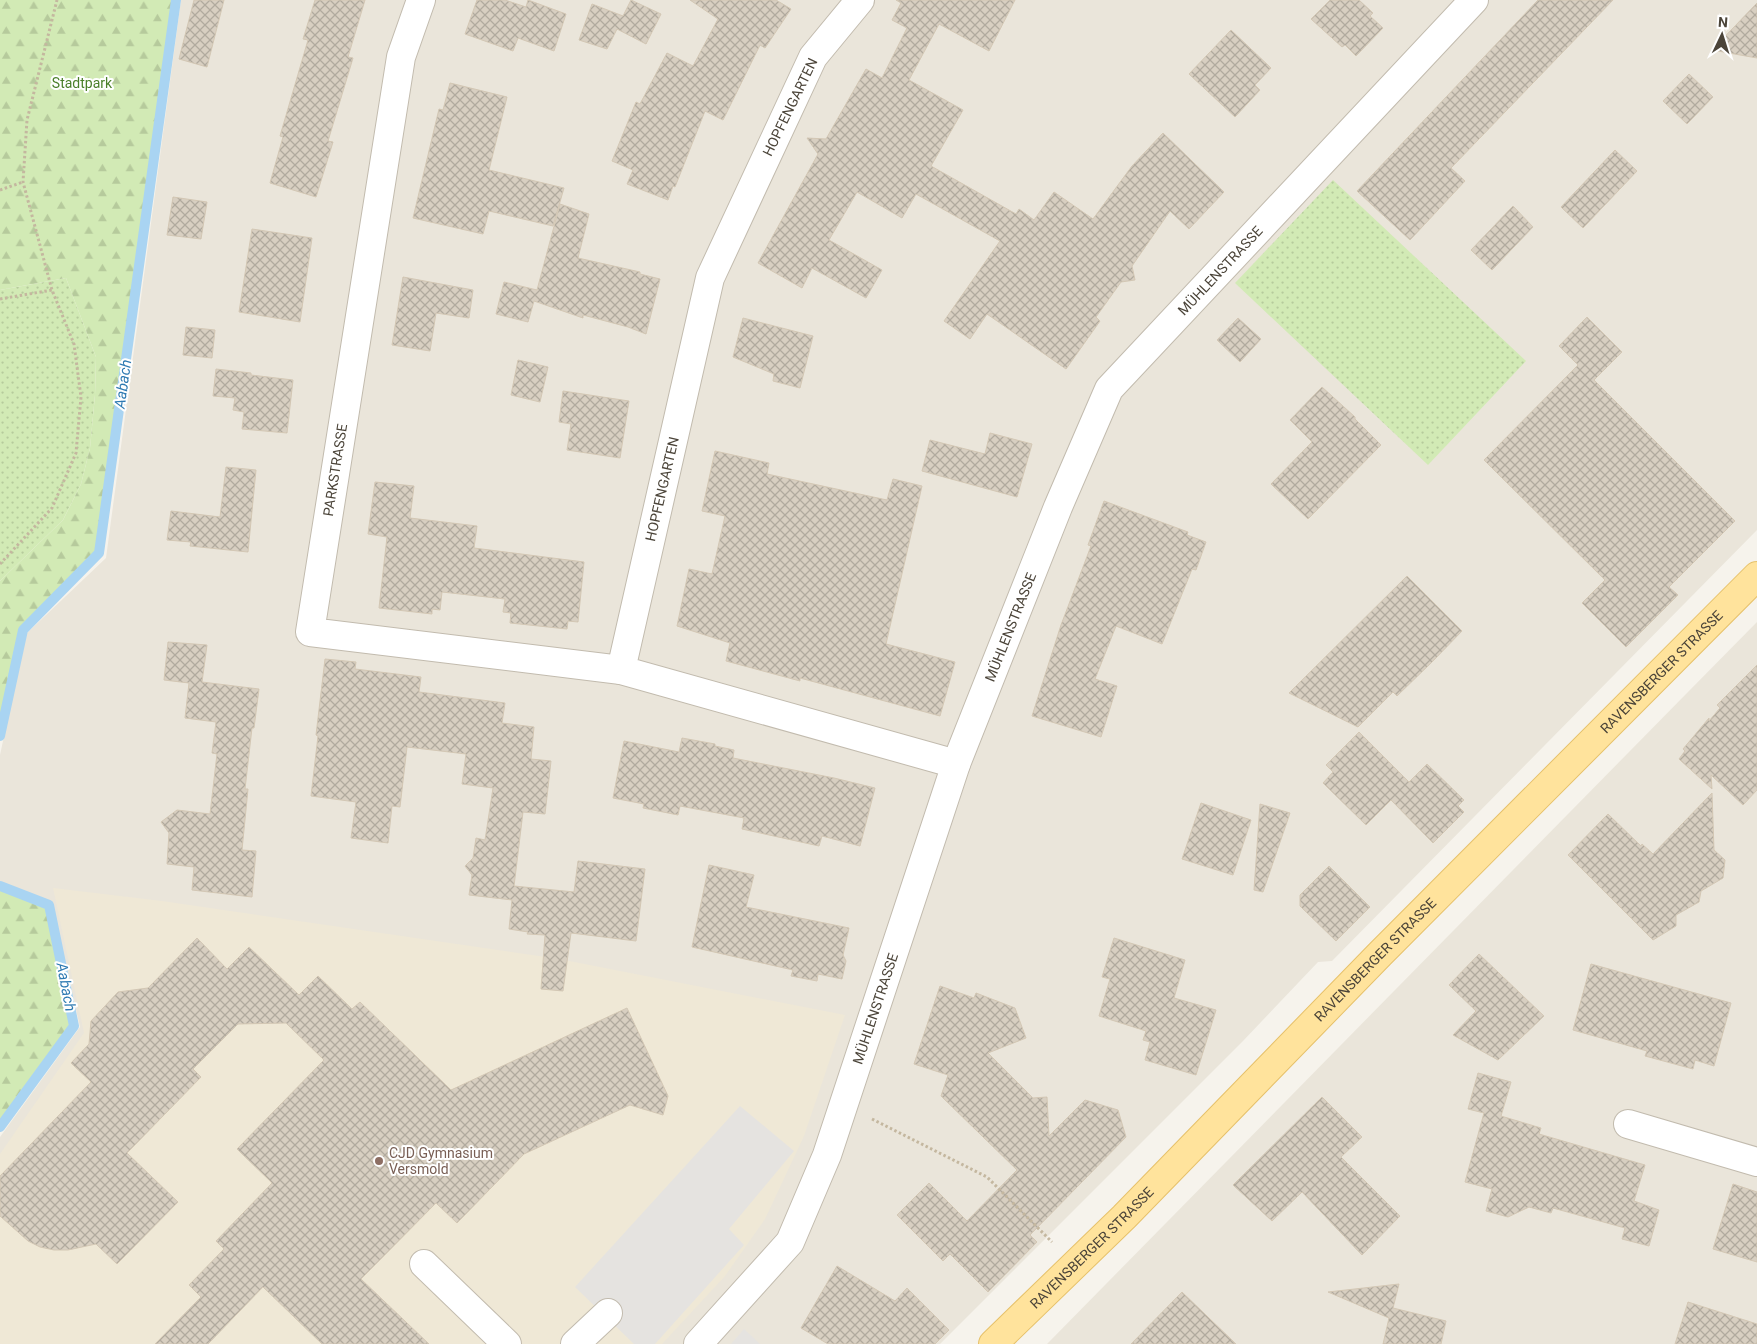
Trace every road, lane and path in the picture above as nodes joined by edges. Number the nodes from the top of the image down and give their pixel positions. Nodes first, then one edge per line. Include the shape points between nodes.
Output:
1 (57, 0) edge
2 (421, 0) edge
3 (860, 0) edge
4 (1474, 0) edge
5 (23, 182) junction
6 (0, 190) edge
7 (52, 290) junction
8 (0, 299) edge
9 (0, 564) edge
10 (1757, 576) edge
11 (621, 670) junction
12 (956, 764) junction
13 (844, 1104) junction
14 (1628, 1124) dead end
15 (1757, 1162) edge
16 (424, 1264) dead end
17 (1075, 1266) junction
18 (608, 1313) dead end
19 (508, 1344) edge
20 (575, 1344) edge
21 (698, 1344) edge
22 (993, 1344) edge

1 - 5 path via 27,120
2 - 11 street, PARKSTRASSE via 401,57 310,632
3 - 11 street, HOPFENGARTEN via 813,57 710,278
4 - 12 street, MÜHLENSTRASSE via 1109,390 1058,506
5 - 6 path
5 - 7 path
7 - 8 path
7 - 9 path via 74,344 81,397 76,453 52,508
10 - 17 main road, RAVENSBERGER STRASSE
11 - 12 street
12 - 13 street, MÜHLENSTRASSE
13 - 17 path via 987,1177
13 - 21 street, MÜHLENSTRASSE via 827,1155 790,1242
14 - 15 street
16 - 19 street
17 - 22 main road, RAVENSBERGER STRASSE
18 - 20 street

